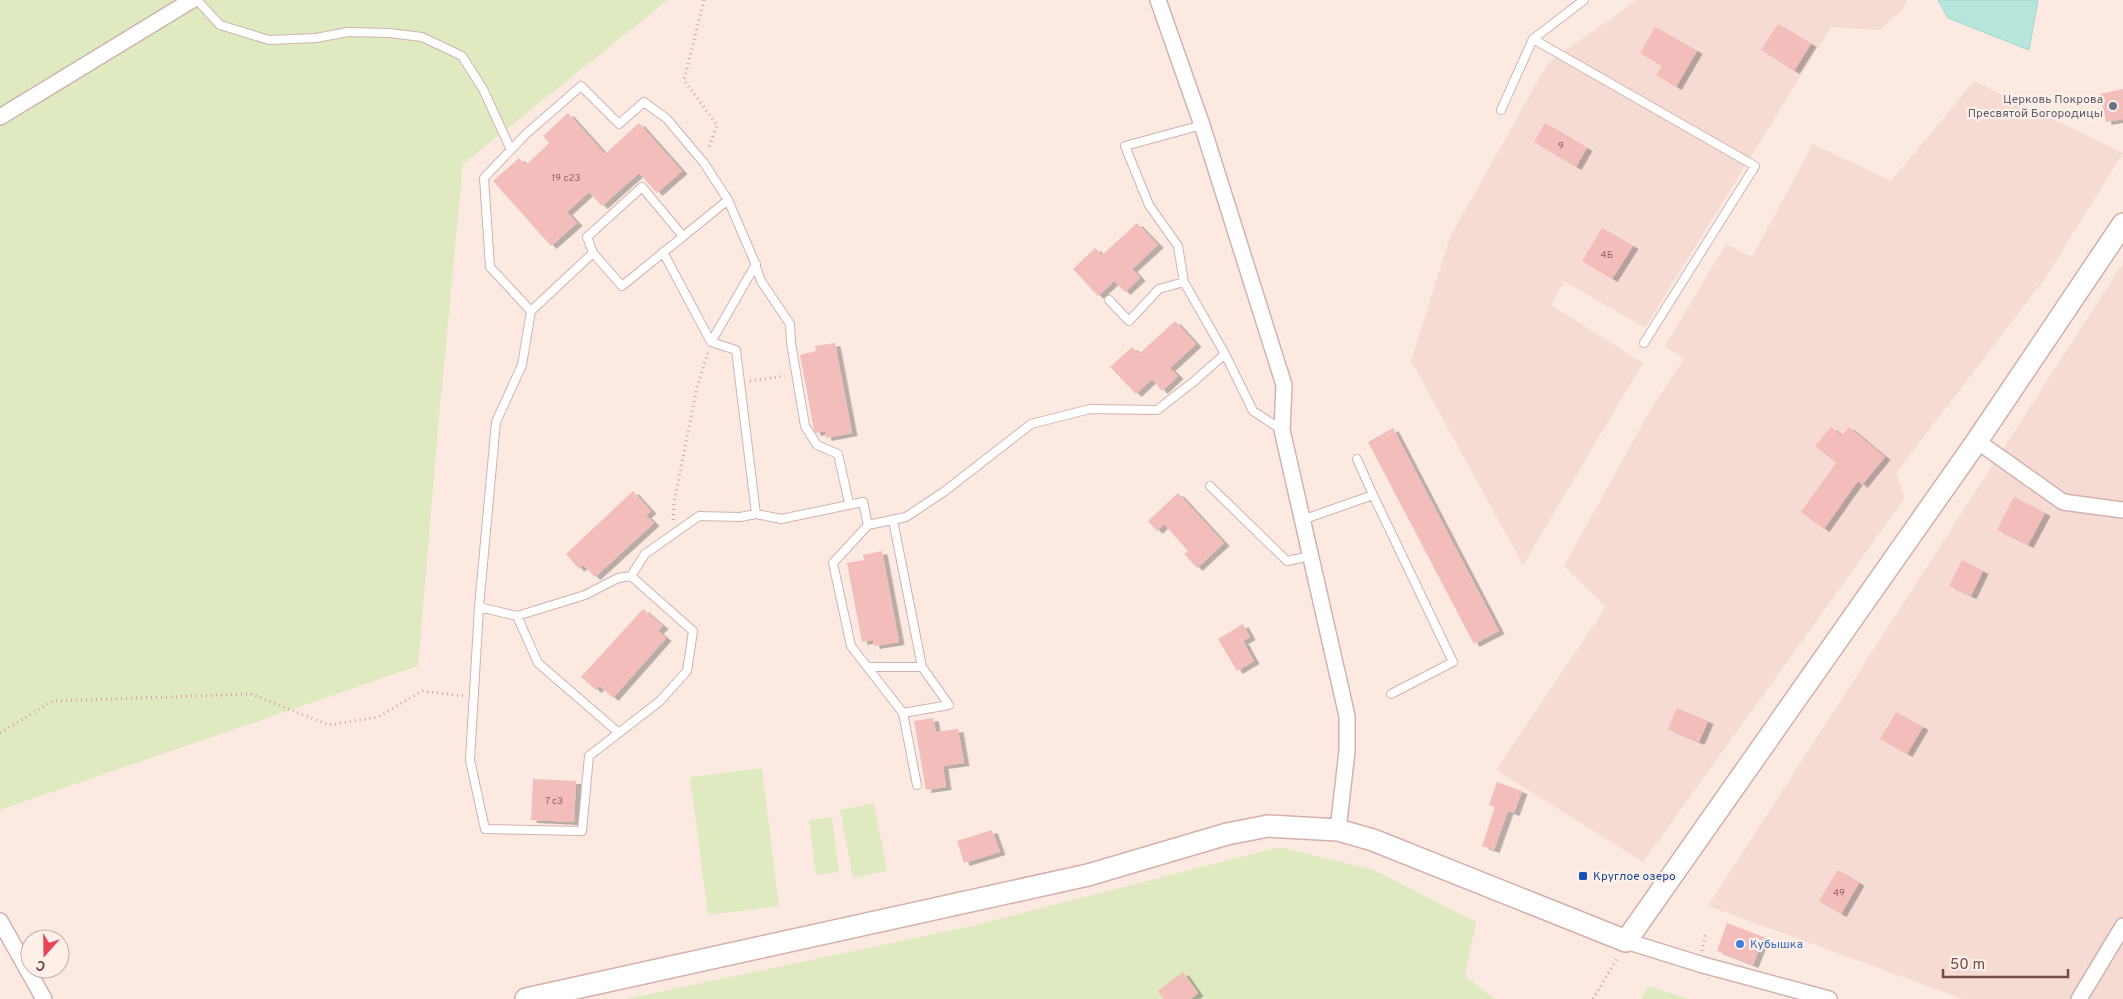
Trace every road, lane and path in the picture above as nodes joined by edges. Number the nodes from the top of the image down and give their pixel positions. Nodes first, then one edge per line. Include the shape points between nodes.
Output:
1 (192, 0) edge
2 (197, 0) edge
3 (704, 0) edge
4 (1158, 0) edge
5 (1584, 0) edge
6 (1533, 39) junction
7 (1501, 110) dead end
8 (0, 117) edge
9 (1202, 125) junction
10 (511, 150) junction
11 (704, 163) junction
12 (728, 200) junction
13 (2123, 224) edge
14 (682, 235) junction
15 (663, 252) junction
16 (593, 253) junction
17 (756, 264) junction
18 (1184, 282) junction
19 (1109, 300) dead end
20 (531, 311) junction
21 (711, 342) junction
22 (1644, 343) dead end
23 (1226, 354) junction
24 (796, 374) junction
25 (740, 382) junction
26 (1282, 430) junction
27 (1977, 441) junction
28 (1357, 460) dead end
29 (1210, 486) dead end
30 (1374, 495) junction
31 (849, 503) junction
32 (2123, 510) edge
33 (756, 514) junction
34 (893, 520) junction
35 (1302, 520) junction
36 (868, 524) junction
37 (672, 535) junction
38 (1311, 556) junction
39 (631, 576) junction
40 (478, 608) junction
41 (517, 616) junction
42 (868, 667) junction
43 (922, 667) junction
44 (1391, 694) dead end
45 (474, 697) junction
46 (903, 713) junction
47 (619, 732) junction
48 (0, 733) edge
49 (917, 785) dead end
50 (1338, 830) junction
51 (0, 921) edge
52 (2123, 926) edge
53 (1626, 941) junction
54 (44, 999) edge
55 (526, 999) edge
56 (1592, 999) edge
57 (1829, 999) edge
58 (2078, 999) edge

1 - 8 street
2 - 10 lane via 220,25 269,40 316,38 348,32 389,33 422,37 462,56 484,89
3 - 11 path via 684,80 717,125
4 - 9 street
5 - 6 lane
6 - 7 lane
6 - 22 lane via 1755,166
9 - 18 lane via 1125,146 1149,205 1178,246
9 - 26 street via 1284,385
10 - 11 lane via 580,86 619,124 644,102 667,119
10 - 20 lane via 484,178 490,267
11 - 12 lane
12 - 14 lane
12 - 17 lane
13 - 27 main road
14 - 15 lane
14 - 16 lane via 642,187 586,237
15 - 16 lane via 622,286
15 - 21 lane
16 - 20 lane
17 - 21 lane
17 - 24 lane via 761,282 790,324
18 - 19 lane via 1159,289 1129,321
18 - 23 lane
20 - 40 lane via 522,365 496,422
21 - 25 lane via 736,350
21 - 37 path via 697,387 674,502
23 - 26 lane via 1253,411
23 - 34 lane via 1158,410 1090,409 1031,424 945,491 906,517
24 - 25 path
24 - 31 lane via 805,426 817,445 838,454
25 - 33 lane
26 - 35 street
27 - 32 street via 2063,502
27 - 53 main road
28 - 30 lane
29 - 38 lane via 1287,560
30 - 35 lane
30 - 44 lane via 1454,662
31 - 33 lane via 781,519
31 - 36 lane via 863,502
33 - 37 lane via 699,516
34 - 36 lane
34 - 43 lane
35 - 38 street
36 - 42 lane via 833,563 851,646
37 - 39 lane via 645,554
38 - 50 street via 1347,716 1347,751
39 - 41 lane via 618,578 585,595
39 - 47 lane via 693,631 687,671 660,701
40 - 41 lane
40 - 45 lane
41 - 47 lane via 538,663
42 - 43 lane
42 - 46 lane
43 - 46 lane via 949,705
45 - 47 lane via 470,760 485,829 582,830 589,756
45 - 48 path via 422,690 378,717 330,725 251,694 53,701
46 - 49 lane
50 - 53 main road via 1373,840
50 - 55 main road via 1268,826 1227,834 1088,875
51 - 54 street
52 - 58 street
53 - 56 path
53 - 57 street

